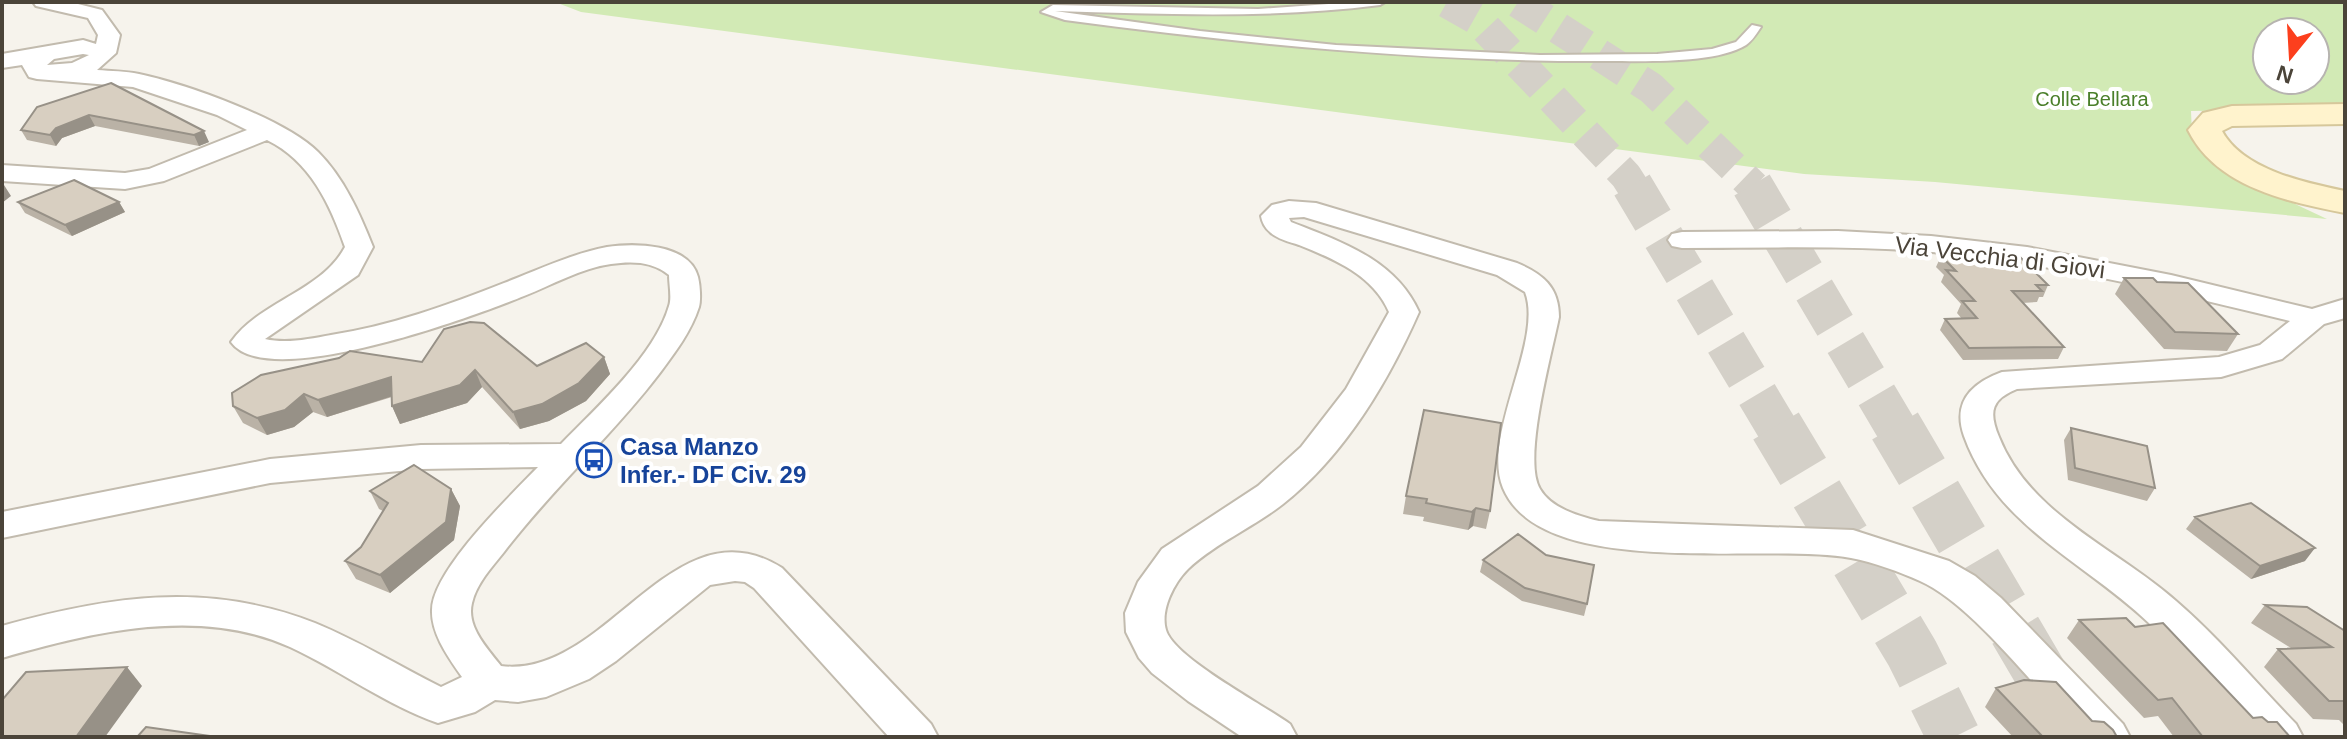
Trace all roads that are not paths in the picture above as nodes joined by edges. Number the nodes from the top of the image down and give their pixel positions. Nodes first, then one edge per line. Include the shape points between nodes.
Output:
1 (43, 2) edge
2 (1380, 2) edge
3 (102, 23) junction
4 (1756, 27) dead end
5 (105, 52) junction
6 (2, 61) edge
7 (49, 63) junction
8 (2, 71) edge
9 (136, 80) junction
10 (2345, 114) edge
11 (269, 130) junction
12 (2, 173) edge
13 (2345, 202) edge
14 (1682, 240) dead end
15 (2329, 313) edge
16 (571, 455) junction
17 (2, 525) edge
18 (2, 642) edge
19 (489, 682) junction
20 (916, 737) edge
21 (1275, 737) edge
22 (2108, 737) edge
23 (2281, 737) edge

1 - 3 street via 86,10
2 - 4 lane via 1279,13 1053,8 1046,12 1298,47 1550,60 1711,51 1737,45
3 - 5 street via 109,35
3 - 7 street
5 - 7 street via 83,47
5 - 9 street
6 - 7 street
7 - 8 street
7 - 9 street
9 - 11 street
10 - 13 street via 2232,116 2215,120 2205,130 2210,143 2254,173 2299,193
11 - 12 street via 155,176 125,181
11 - 16 street via 310,158 346,212 359,247 348,269 254,332 247,342 253,347 292,350 387,332 621,254 658,257 683,275 688,288 674,333
14 - 15 street, Via Vecchia di Giovi via 1903,243 2008,253
15 - 23 street via 2271,352 2221,367 2013,379 1980,395 1975,414 1991,462 2012,491 2161,611
16 - 17 street via 421,457 270,471
16 - 19 street via 486,547 452,603 454,628
18 - 19 street via 98,618 155,611 215,613 300,634 438,705 460,700
19 - 20 street via 539,683 570,671 700,572 754,569 783,592
21 - 22 street via 1172,665 1155,648 1145,623 1161,577 1175,559 1301,469 1353,401 1404,312 1394,289 1378,276 1343,254 1281,228 1275,216 1293,208 1507,269 1537,286 1544,297 1544,317 1515,476 1519,491 1547,515 1579,530 1628,537 1853,544 1935,571 1987,609

